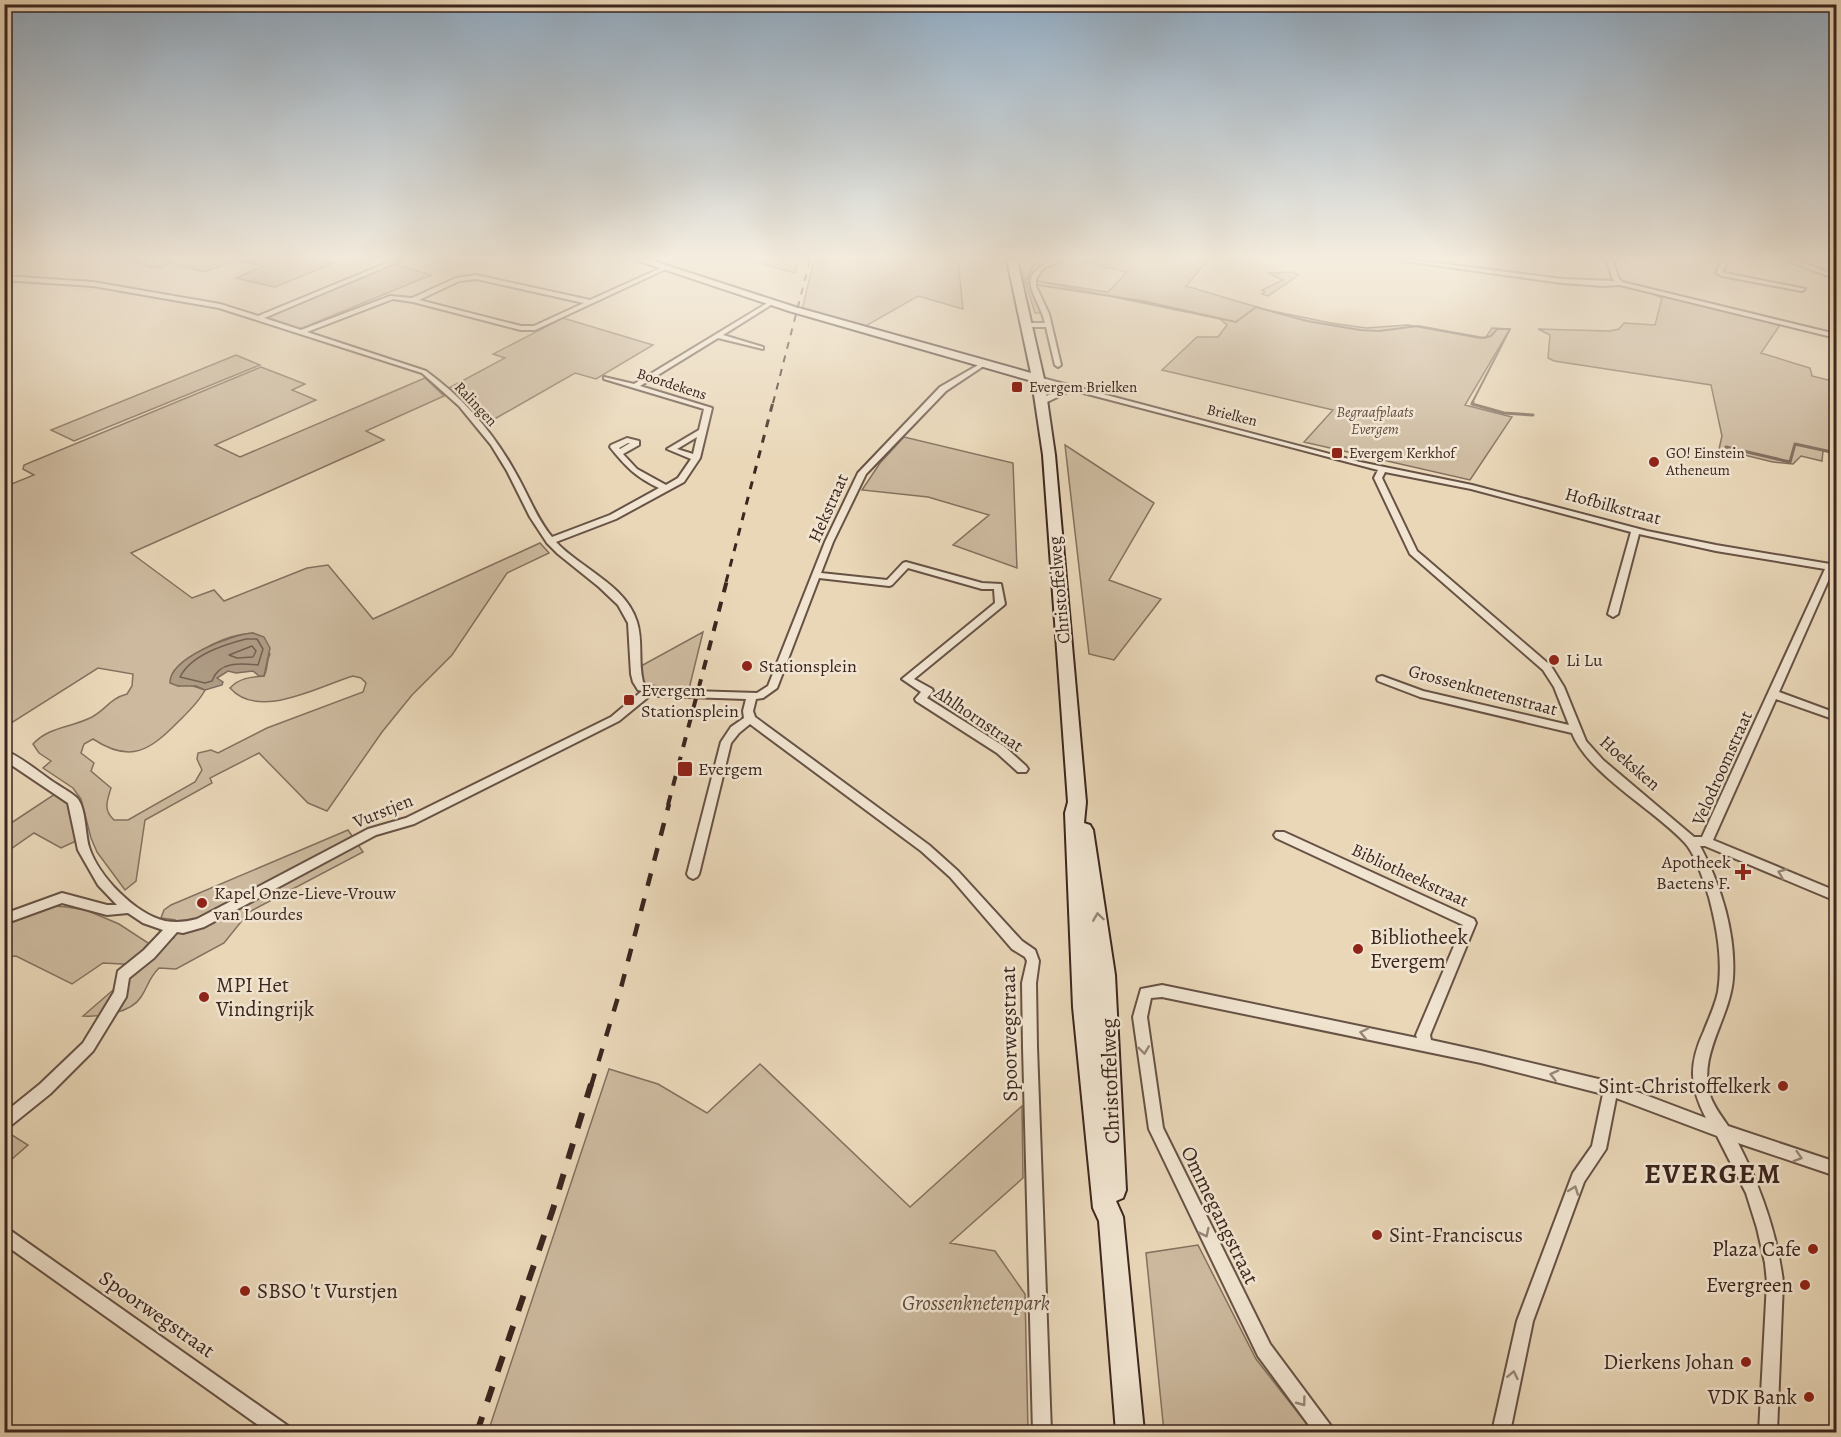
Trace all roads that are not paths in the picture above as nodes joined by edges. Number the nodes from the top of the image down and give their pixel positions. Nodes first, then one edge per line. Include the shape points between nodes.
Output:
1 (286, 327) edge
2 (313, 327) edge
3 (519, 327) edge
4 (535, 327) edge
5 (732, 327) edge
6 (853, 327) edge
7 (1026, 327) edge
8 (1049, 327) edge
9 (1800, 327) edge
10 (301, 332) junction
11 (718, 336) junction
12 (1836, 336) edge
13 (761, 348) dead end
14 (982, 365) junction
15 (1058, 365) dead end
16 (606, 378) dead end
17 (1038, 379) junction
18 (635, 386) junction
19 (1073, 387) junction
20 (1042, 401) junction
21 (704, 430) junction
22 (619, 453) dead end
23 (696, 458) junction
24 (1383, 469) junction
25 (667, 489) junction
26 (1636, 530) junction
27 (550, 541) junction
28 (1833, 567) edge
29 (817, 575) junction
30 (1613, 614) dead end
31 (1382, 679) dead end
32 (648, 692) junction
33 (1773, 694) junction
34 (753, 696) junction
35 (1836, 717) edge
36 (750, 719) junction
37 (1575, 730) junction
38 (4, 754) edge
39 (1022, 770) dead end
40 (1280, 835) dead end
41 (1691, 841) junction
42 (1706, 842) junction
43 (693, 874) dead end
44 (1836, 896) edge
45 (126, 909) junction
46 (4, 919) edge
47 (172, 929) junction
48 (1425, 1046) junction
49 (1611, 1089) junction
50 (4, 1122) edge
51 (1723, 1130) junction
52 (1836, 1169) edge
53 (4, 1234) edge
54 (282, 1432) edge
55 (1042, 1432) edge
56 (1130, 1432) edge
57 (1325, 1432) edge
58 (1501, 1432) edge
59 (1768, 1432) edge

1 - 10 street, Ralingen
2 - 10 street
3 - 4 street
5 - 11 street
6 - 14 main road
7 - 17 main road, Christoffelweg
8 - 15 street
9 - 12 street
10 - 27 street, Ralingen via 408,365 432,378 491,440
11 - 13 street
11 - 18 street
14 - 17 main road
14 - 29 street, Hekstraat via 943,388 862,472
16 - 18 street, Boordekens
17 - 19 street, Brielken
17 - 20 main road, Christoffelweg
18 - 21 street, Boordekens via 708,408
19 - 20 street
19 - 24 street, Brielken
20 - 56 main road, Christoffelweg via 1077,802 1097,908 1105,985 1115,1208 1111,1217
21 - 23 street, Boordekens
21 - 23 street, Boordekens via 672,449
22 - 25 street via 635,473
23 - 25 street, Boordekens via 681,480
24 - 26 street, Hofbilkstraat via 1472,487
24 - 37 street, Hoeksken via 1378,478 1413,552 1547,668 1559,687
25 - 27 street, Boordekens via 613,517
26 - 28 street, Hofbilkstraat
26 - 30 street
27 - 32 street, Ralingen via 628,613 637,641 636,679
28 - 33 street, Velodroomstraat
29 - 34 street, Hekstraat via 772,688
29 - 39 street, Ahlhornstraat via 889,583 906,565 982,586 998,586 1000,604 907,679 928,691 920,699 1001,750
31 - 37 street, Grossenknetenstraat via 1420,694
32 - 34 street
32 - 47 street, Vurstjen via 615,719 410,820 372,832 191,928
33 - 35 street
33 - 42 street, Velodroomstraat
34 - 36 street via 748,711
36 - 43 street via 726,742
36 - 55 street, Spoorwegstraat via 932,854 1033,961 1029,983 1030,1047
37 - 41 street, Hoeksken via 1599,763
38 - 45 street via 73,801 84,850
40 - 48 street, Bibliotheekstraat via 1470,923 1423,1035
41 - 42 street, Velodroomstraat
41 - 51 street, Hoeksken via 1707,876 1725,944 1724,995 1700,1054 1703,1096
44 -> 42 street
45 - 46 street via 107,910 62,898
45 - 47 street
47 - 50 street via 123,975 121,993 88,1047
49 -> 48 street
48 -> 57 street, Ommegangstraat via 1162,991 1146,993 1140,1017 1156,1129 1264,1350
49 - 51 street
58 -> 49 street via 1525,1321 1578,1178 1599,1149
51 -> 52 street
51 - 59 street, Hoeksken via 1757,1202 1773,1260
53 - 54 street, Spoorwegstraat

